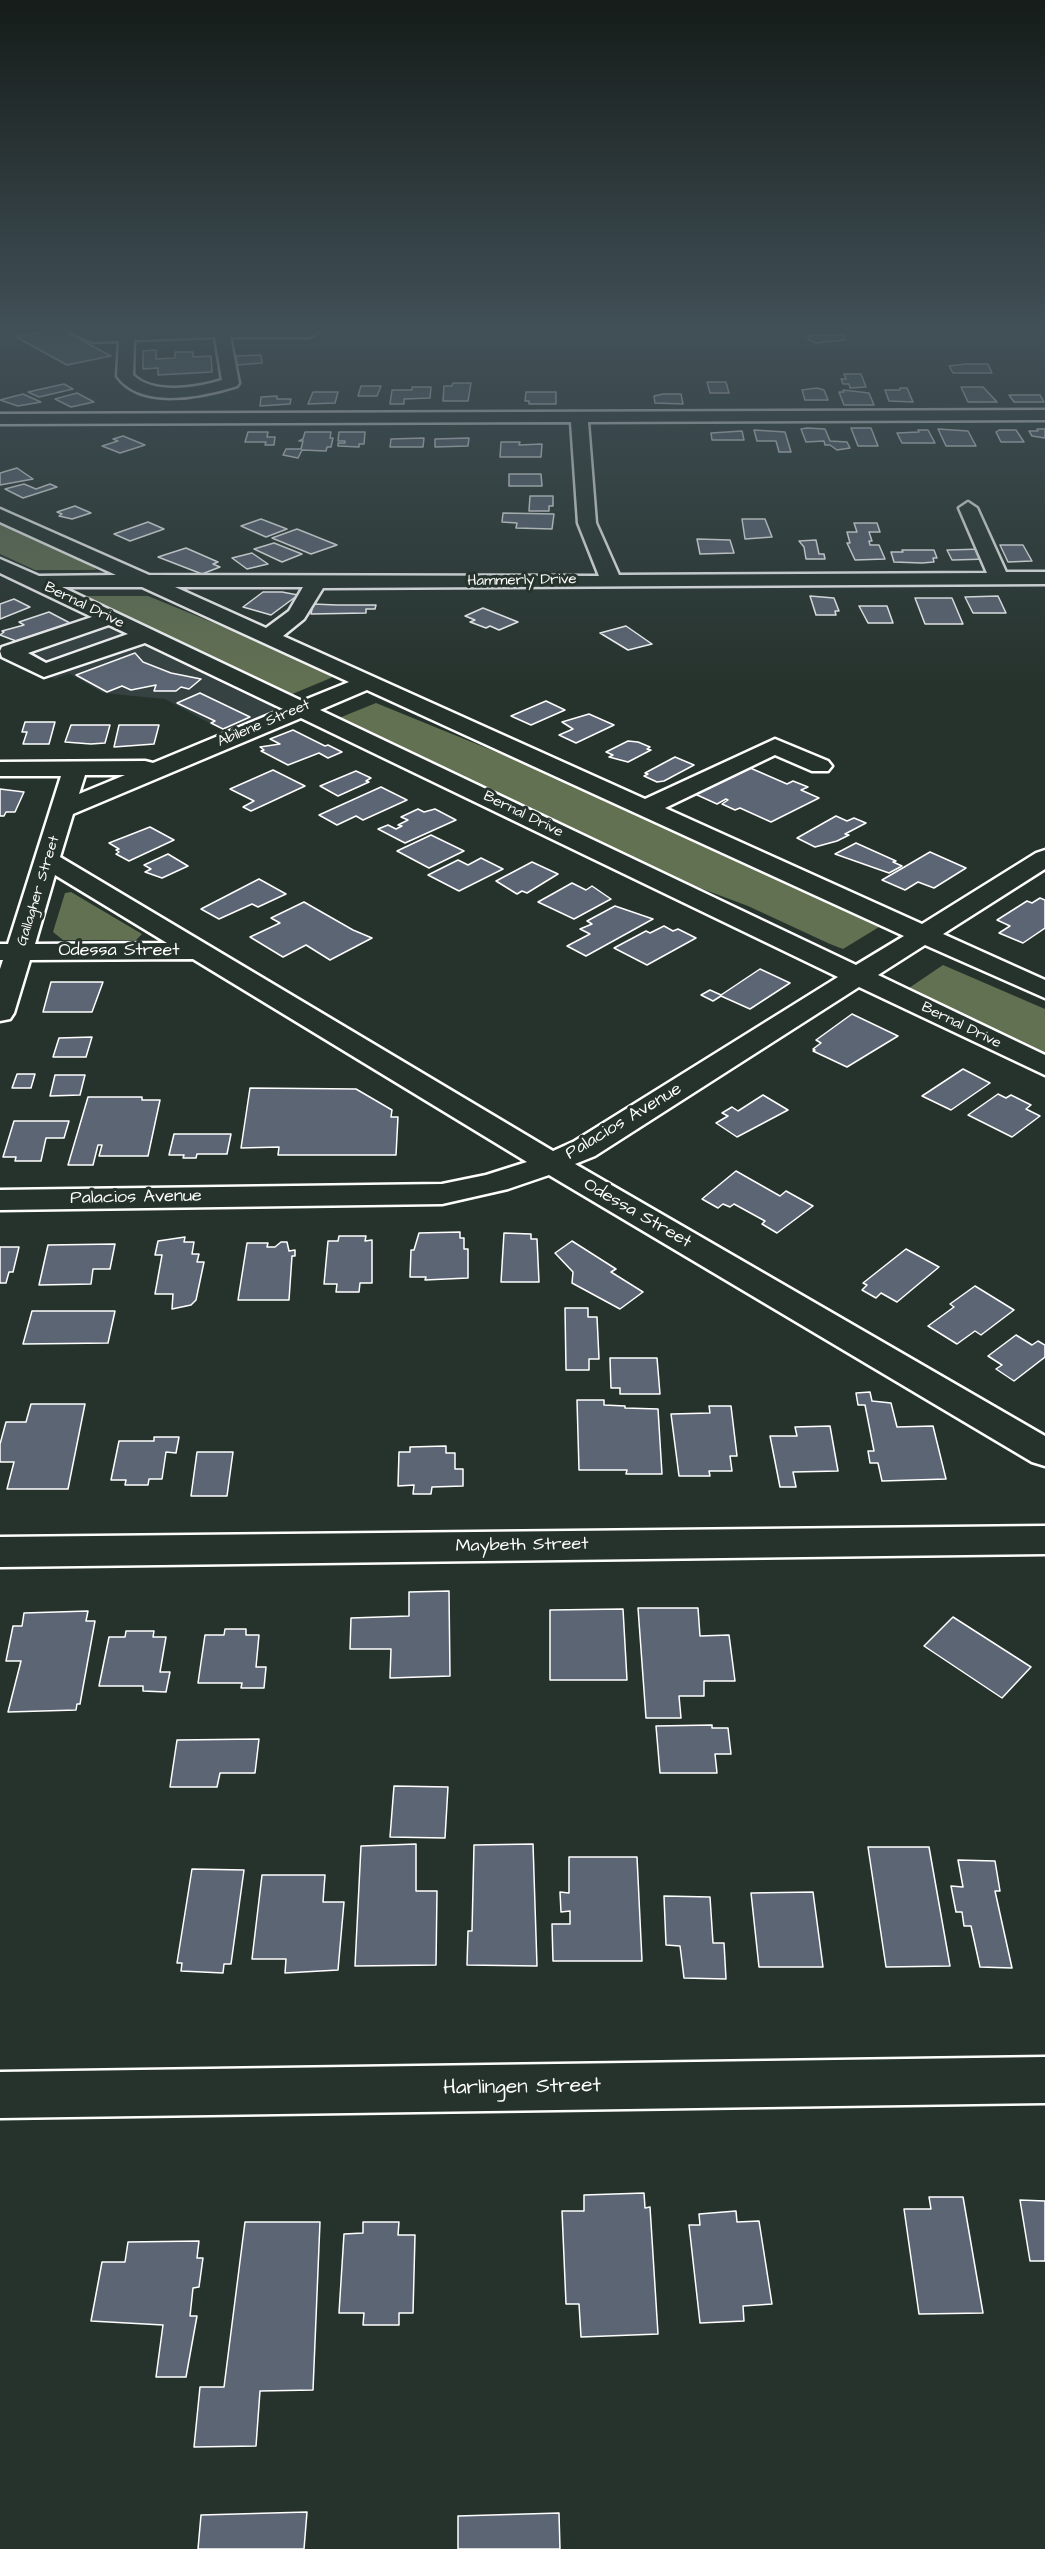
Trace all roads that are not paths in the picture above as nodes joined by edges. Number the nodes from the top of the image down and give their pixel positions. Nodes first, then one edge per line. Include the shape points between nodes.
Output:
1 (580, 448) edge
2 (968, 508) dead end
3 (0, 515) edge
4 (0, 565) edge
5 (999, 578) junction
6 (1045, 578) edge
7 (611, 580) junction
8 (0, 581) edge
9 (32, 581) junction
10 (315, 582) junction
11 (151, 583) junction
12 (109, 618) junction
13 (144, 636) junction
14 (266, 637) junction
15 (368, 682) junction
16 (303, 708) junction
17 (820, 766) dead end
18 (75, 768) junction
19 (161, 768) junction
20 (0, 769) edge
21 (64, 808) junction
22 (645, 808) junction
23 (1045, 858) edge
24 (48, 860) junction
25 (926, 935) junction
26 (201, 951) junction
27 (10, 952) edge
28 (860, 977) junction
29 (1045, 990) edge
30 (0, 1013) edge
31 (1045, 1066) edge
32 (552, 1164) junction
33 (0, 1200) edge
34 (1045, 1453) edge
35 (1045, 1540) edge
36 (0, 1552) edge
37 (1045, 2080) edge
38 (0, 2095) edge

1 - 7 street via 587,523
2 - 5 street
3 - 11 street
4 - 9 street, Bernal Drive
5 - 6 street, Hammerly Drive
5 - 7 street, Hammerly Drive
7 - 10 street, Hammerly Drive
8 - 9 street, Hammerly Drive
9 - 11 street, Hammerly Drive
9 - 12 street, Bernal Drive
10 - 11 street, Hammerly Drive
10 - 14 street via 300,613 287,626
11 - 14 street
12 - 13 street, Bernal Drive
12 - 13 street via 10,652 44,670
13 - 16 street, Bernal Drive
14 - 15 street
15 - 16 street, Abilene Street
15 - 22 street
16 - 19 street, Abilene Street
16 - 28 street, Bernal Drive
17 - 22 street via 775,747
18 - 19 street, Abilene Street
18 - 20 street, Abilene Street
18 - 21 street, Gallagher Street
19 - 21 street, Abilene Street
21 - 24 street, Gallagher Street
22 - 25 street
23 - 25 street, Palacios Avenue
24 - 26 street, Odessa Street
24 - 27 street, Gallagher Street
25 - 28 street, Palacios Avenue
25 - 29 street
26 - 27 street, Odessa Street
26 - 32 street, Odessa Street
27 - 30 street, Gallagher Street
28 - 31 street, Bernal Drive
28 - 32 street, Palacios Avenue via 584,1149
32 - 33 street, Palacios Avenue via 479,1189 442,1194
32 - 34 street, Odessa Street
35 - 36 street, Maybeth Street
37 - 38 street, Harlingen Street

